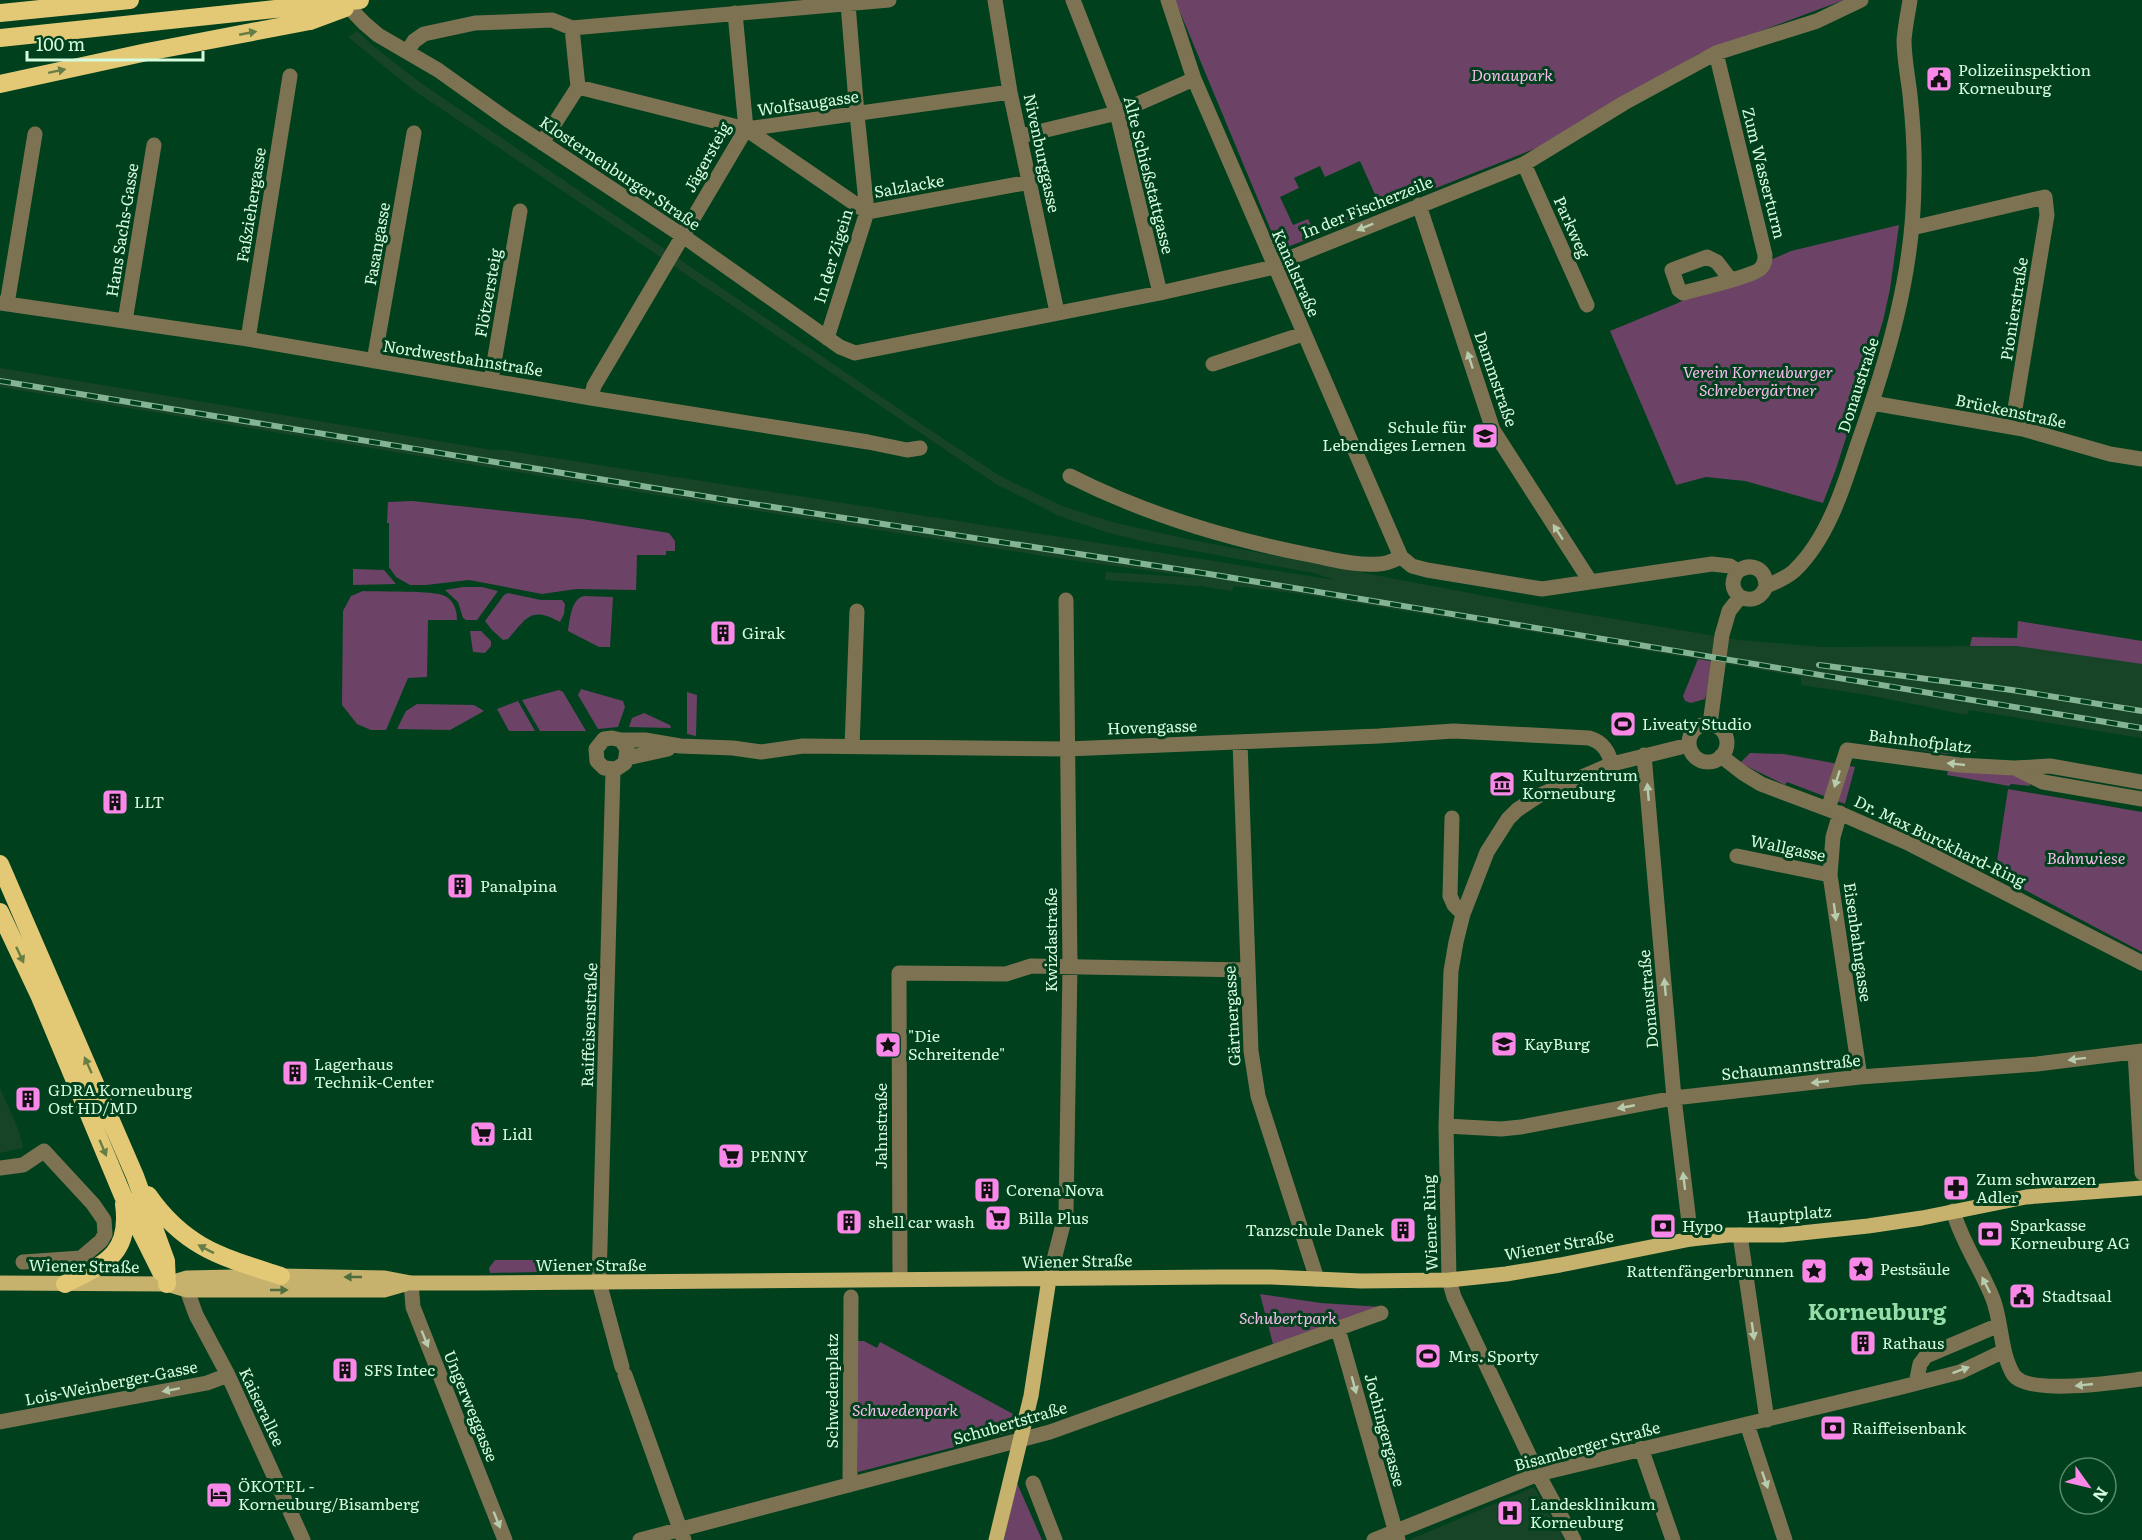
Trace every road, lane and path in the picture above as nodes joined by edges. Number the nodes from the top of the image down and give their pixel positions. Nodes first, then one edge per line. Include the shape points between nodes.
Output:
1 (129, 0) edge
2 (342, 0) edge
3 (360, 0) edge
4 (368, 0) edge
5 (889, 0) edge
6 (995, 0) edge
7 (1073, 0) edge
8 (1168, 0) edge
9 (1861, 0) edge
10 (1910, 0) edge
11 (848, 4) junction
12 (0, 13) edge
13 (735, 14) junction
14 (572, 28) junction
15 (0, 38) edge
16 (407, 52) junction
17 (1716, 53) junction
18 (290, 76) dead end
19 (1194, 79) junction
20 (0, 84) edge
21 (578, 87) junction
22 (1010, 92) junction
23 (1117, 113) junction
24 (857, 114) junction
25 (746, 129) junction
26 (414, 133) dead end
27 (35, 134) dead end
28 (1021, 136) junction
29 (542, 142) junction
30 (154, 145) dead end
31 (1524, 164) junction
32 (1030, 182) junction
33 (1419, 205) junction
34 (520, 211) dead end
35 (867, 212) junction
36 (1912, 228) junction
37 (683, 236) junction
38 (1274, 267) junction
39 (1730, 279) dead end
40 (1160, 292) junction
41 (3, 303) edge
42 (1587, 305) dead end
43 (1057, 312) junction
44 (125, 321) junction
45 (1303, 334) junction
46 (827, 338) junction
47 (248, 339) junction
48 (855, 353) joint
49 (375, 362) junction
50 (1213, 364) dead end
51 (491, 380) junction
52 (591, 398) junction
53 (1872, 403) junction
54 (2012, 427) junction
55 (920, 448) dead end
56 (2142, 459) edge
57 (1070, 476) dead end
58 (1401, 557) junction
59 (1738, 571) junction
60 (1590, 581) junction
61 (1766, 586) junction
62 (1740, 597) junction
63 (1066, 600) dead end
64 (857, 611) dead end
65 (1710, 724) junction
66 (621, 740) junction
67 (1239, 742) junction
68 (1689, 745) junction
69 (680, 747) junction
70 (852, 747) junction
71 (1067, 749) junction
72 (1721, 756) junction
73 (627, 758) junction
74 (1645, 762) junction
75 (1612, 764) junction
76 (2014, 768) junction
77 (613, 770) junction
78 (2142, 782) edge
79 (2142, 799) edge
80 (1834, 811) junction
81 (1452, 818) dead end
82 (1737, 856) dead end
83 (0, 866) edge
84 (1830, 875) junction
85 (0, 912) edge
86 (1463, 914) junction
87 (2142, 963) edge
88 (1070, 966) junction
89 (1247, 970) junction
90 (2138, 1052) edge
91 (1860, 1077) junction
92 (1674, 1098) junction
93 (1446, 1126) junction
94 (0, 1168) edge
95 (2142, 1173) edge
96 (135, 1176) junction
97 (2142, 1188) edge
98 (123, 1196) junction
99 (1953, 1211) junction
100 (1740, 1235) junction
101 (1692, 1239) junction
102 (23, 1262) dead end
103 (281, 1276) junction
104 (1049, 1279) junction
105 (1317, 1279) junction
106 (900, 1280) junction
107 (1449, 1280) junction
108 (599, 1282) junction
109 (0, 1283) edge
110 (411, 1283) junction
111 (65, 1284) junction
112 (167, 1284) junction
113 (189, 1296) junction
114 (851, 1297) dead end
115 (1381, 1312) dead end
116 (1999, 1325) junction
117 (1338, 1329) junction
118 (2006, 1356) junction
119 (228, 1375) junction
120 (2142, 1379) edge
121 (1916, 1383) junction
122 (1767, 1420) junction
123 (0, 1422) edge
124 (1747, 1424) junction
125 (1022, 1439) junction
126 (1641, 1449) junction
127 (1538, 1474) junction
128 (1033, 1483) dead end
129 (850, 1485) junction
130 (682, 1535) edge
131 (1396, 1536) edge
132 (303, 1540) edge
133 (505, 1540) edge
134 (640, 1540) edge
135 (996, 1540) edge
136 (1055, 1540) edge
137 (1374, 1540) edge
138 (1574, 1540) edge
139 (1673, 1540) edge
140 (1785, 1540) edge

1 - 12 highway
2 - 16 street, Klosterneuburger Straße via 364,23
3 - 15 highway, bridge
20 -> 4 highway, bridge via 310,21
5 - 11 street
6 - 22 street, Nivenburggasse
7 - 23 street, Alte Schießstattgasse
8 - 19 street, Kanalstraße
9 - 17 street, In der Fischerzeile via 1817,21
10 - 36 street, Donaustraße via 1904,42 1913,145
11 - 13 street
11 - 24 street, In der Zigein
13 - 14 street
13 - 25 street, Jägersteig
14 - 16 street via 552,20 475,23 424,34
14 - 21 street
16 - 29 street, Klosterneuburger Straße
17 - 31 street, In der Fischerzeile
17 - 39 street, Zum Wasserturm via 1765,255 1759,271
18 - 47 street, Faßziehergasse
19 - 23 street
19 - 38 street, Kanalstraße
21 - 25 street, Wolfsaugasse
21 - 29 street
22 - 24 street, Wolfsaugasse
22 - 28 street, Nivenburggasse
23 - 28 street
23 - 40 street, Alte Schießstattgasse
24 - 25 street, Wolfsaugasse
24 - 35 street, In der Zigein
25 - 35 street, Salzlacke
25 - 37 street, Jägersteig
26 - 49 street, Fasangasse
27 - 41 street
28 - 32 street, Nivenburggasse
29 - 37 street, Klosterneuburger Straße
30 - 44 street, Hans Sachs-Gasse
31 - 33 street, In der Fischerzeile
31 - 42 street, Parkweg
32 - 35 street, Salzlacke
32 - 43 street, Nivenburggasse
33 -> 38 street, In der Fischerzeile
60 -> 33 street, Dammstraße via 1493,430
34 - 51 street, Flötzersteig
35 - 46 street, In der Zigein
36 - 53 street, Donaustraße via 1898,309
36 - 54 street, Pionierstraße via 2045,197 2047,214
37 - 46 street, Klosterneuburger Straße
37 - 52 street, Jägersteig via 594,386
38 - 40 street, In der Fischerzeile
38 - 45 street, Kanalstraße
40 - 43 street, In der Fischerzeile
41 - 44 street, Nordwestbahnstraße
43 - 48 street, In der Fischerzeile
44 - 47 street, Nordwestbahnstraße
45 - 50 street
45 - 58 street, Kanalstraße
46 - 48 street, Klosterneuburger Straße
47 - 49 street, Nordwestbahnstraße
49 - 51 street, Nordwestbahnstraße
51 - 52 street, Nordwestbahnstraße
52 - 55 street, Nordwestbahnstraße via 907,450
53 - 54 street, Brückenstraße
53 - 61 street, Donaustraße via 1842,488 1811,551 1792,573
54 - 56 street, Brückenstraße
57 - 58 street via 1138,507 1251,542 1368,564
58 - 60 street via 1426,570 1528,588
59 - 60 street via 1713,564
59 - 61 street via 1749,566 1757,568
59 - 62 street via 1733,582
61 - 62 street, Donaustraße via 1756,598
62 - 65 street via 1730,611 1722,635
63 - 71 street, Kwizdastraße
64 - 70 street
65 - 68 street via 1694,730
65 - 72 street via 1725,735 1726,748
66 - 69 street, Hovengasse
66 - 73 street
66 - 77 street, Hovengasse via 608,738 596,748 598,763
67 - 71 street, Hovengasse
67 - 75 street, Hovengasse via 1478,731 1589,738 1605,748
67 - 89 street, Gärtnergasse
68 - 72 street via 1693,755 1702,761
68 - 74 street
69 - 70 street, Hovengasse via 761,752 803,746
69 - 73 street, Hovengasse
70 - 71 street, Hovengasse
71 - 88 street, Kwizdastraße
72 - 80 street, Dr. Max Burckhard-Ring via 1761,784
73 - 77 street
74 - 75 street
92 -> 74 street, Donaustraße
75 - 86 street via 1538,796 1508,819 1487,852
76 - 78 street, Bahnhofplatz via 2050,766
76 - 79 street, Bahnhofplatz via 2043,782
76 -> 80 street, Bahnhofplatz via 1847,750
77 - 108 street, Raiffeisenstraße
80 - 84 street, Eisenbahngasse
80 - 87 street, Dr. Max Burckhard-Ring via 1962,869
81 - 86 street via 1450,896
82 - 84 street, Wallgasse
96 -> 83 highway
84 -> 91 street, Eisenbahngasse
85 -> 98 highway
86 - 93 street, Wiener Ring via 1451,971
88 - 89 street
88 - 104 street, Kwizdastraße via 1066,1213
88 - 106 street, Jahnstraße via 1031,966 1006,974 899,973
89 - 105 street, Gärtnergasse via 1253,1074
90 -> 91 street, Schaumannstraße via 1966,1071
90 - 95 street
91 -> 92 street, Schaumannstraße
92 -> 93 street, Schaumannstraße via 1521,1127
101 -> 92 street, Donaustraße
93 - 107 street, Wiener Ring
94 - 102 street via 23,1165 44,1151 104,1220 101,1241 81,1258
103 -> 96 highway via 220,1256 184,1236 157,1208
96 - 112 highway via 166,1261
97 - 99 main road, Hauptplatz via 2026,1197
98 - 111 highway via 126,1224 116,1252 101,1265
98 - 112 highway
99 - 100 main road, Hauptplatz via 1847,1228
116 -> 99 street via 1993,1299 1961,1237
100 - 101 main road, Wiener Straße
100 -> 122 street, Hauptplatz
101 - 107 main road, Wiener Straße via 1560,1265
110 -> 103 main road, Wiener Straße via 385,1278
103 - 112 main road, Wiener Straße via 187,1278
104 - 105 main road, Wiener Straße
104 - 106 main road, Wiener Straße
104 - 125 main road
105 - 107 main road, Wiener Straße
106 - 108 main road, Wiener Straße
107 - 127 street, Wiener Ring
108 - 110 main road, Wiener Straße
108 - 130 street, Raiffeisenstraße via 624,1371
109 - 111 main road, Wiener Straße
113 -> 110 main road, Wiener Straße via 384,1290
110 -> 133 street, Ungerweggasse via 413,1307
111 - 112 main road, Wiener Straße
112 - 113 main road, Wiener Straße
113 - 119 street, Kaiserallee
114 - 129 street, Schwedenplatz
115 - 117 street, Schubertstraße
116 - 118 street
116 - 121 street via 1926,1356
117 - 125 street, Schubertstraße
117 -> 131 street, Jochingergasse
120 -> 118 street via 2073,1386 2027,1384 2013,1374
121 -> 118 street
119 -> 123 street, Lois-Weinberger-Gasse via 207,1383
119 - 132 street, Kaiserallee
121 - 122 street
122 - 124 street
124 - 126 street, Bisamberger Straße
124 -> 140 street
125 - 129 street, Schubertstraße
125 - 135 main road
126 - 127 street, Bisamberger Straße
126 - 139 street
127 - 131 street, Bisamberger Straße
127 - 138 street, Wiener Ring
128 - 136 street
129 - 130 street, Schubertstraße
130 - 134 street, Schubertstraße
131 - 137 street, Bisamberger Straße

